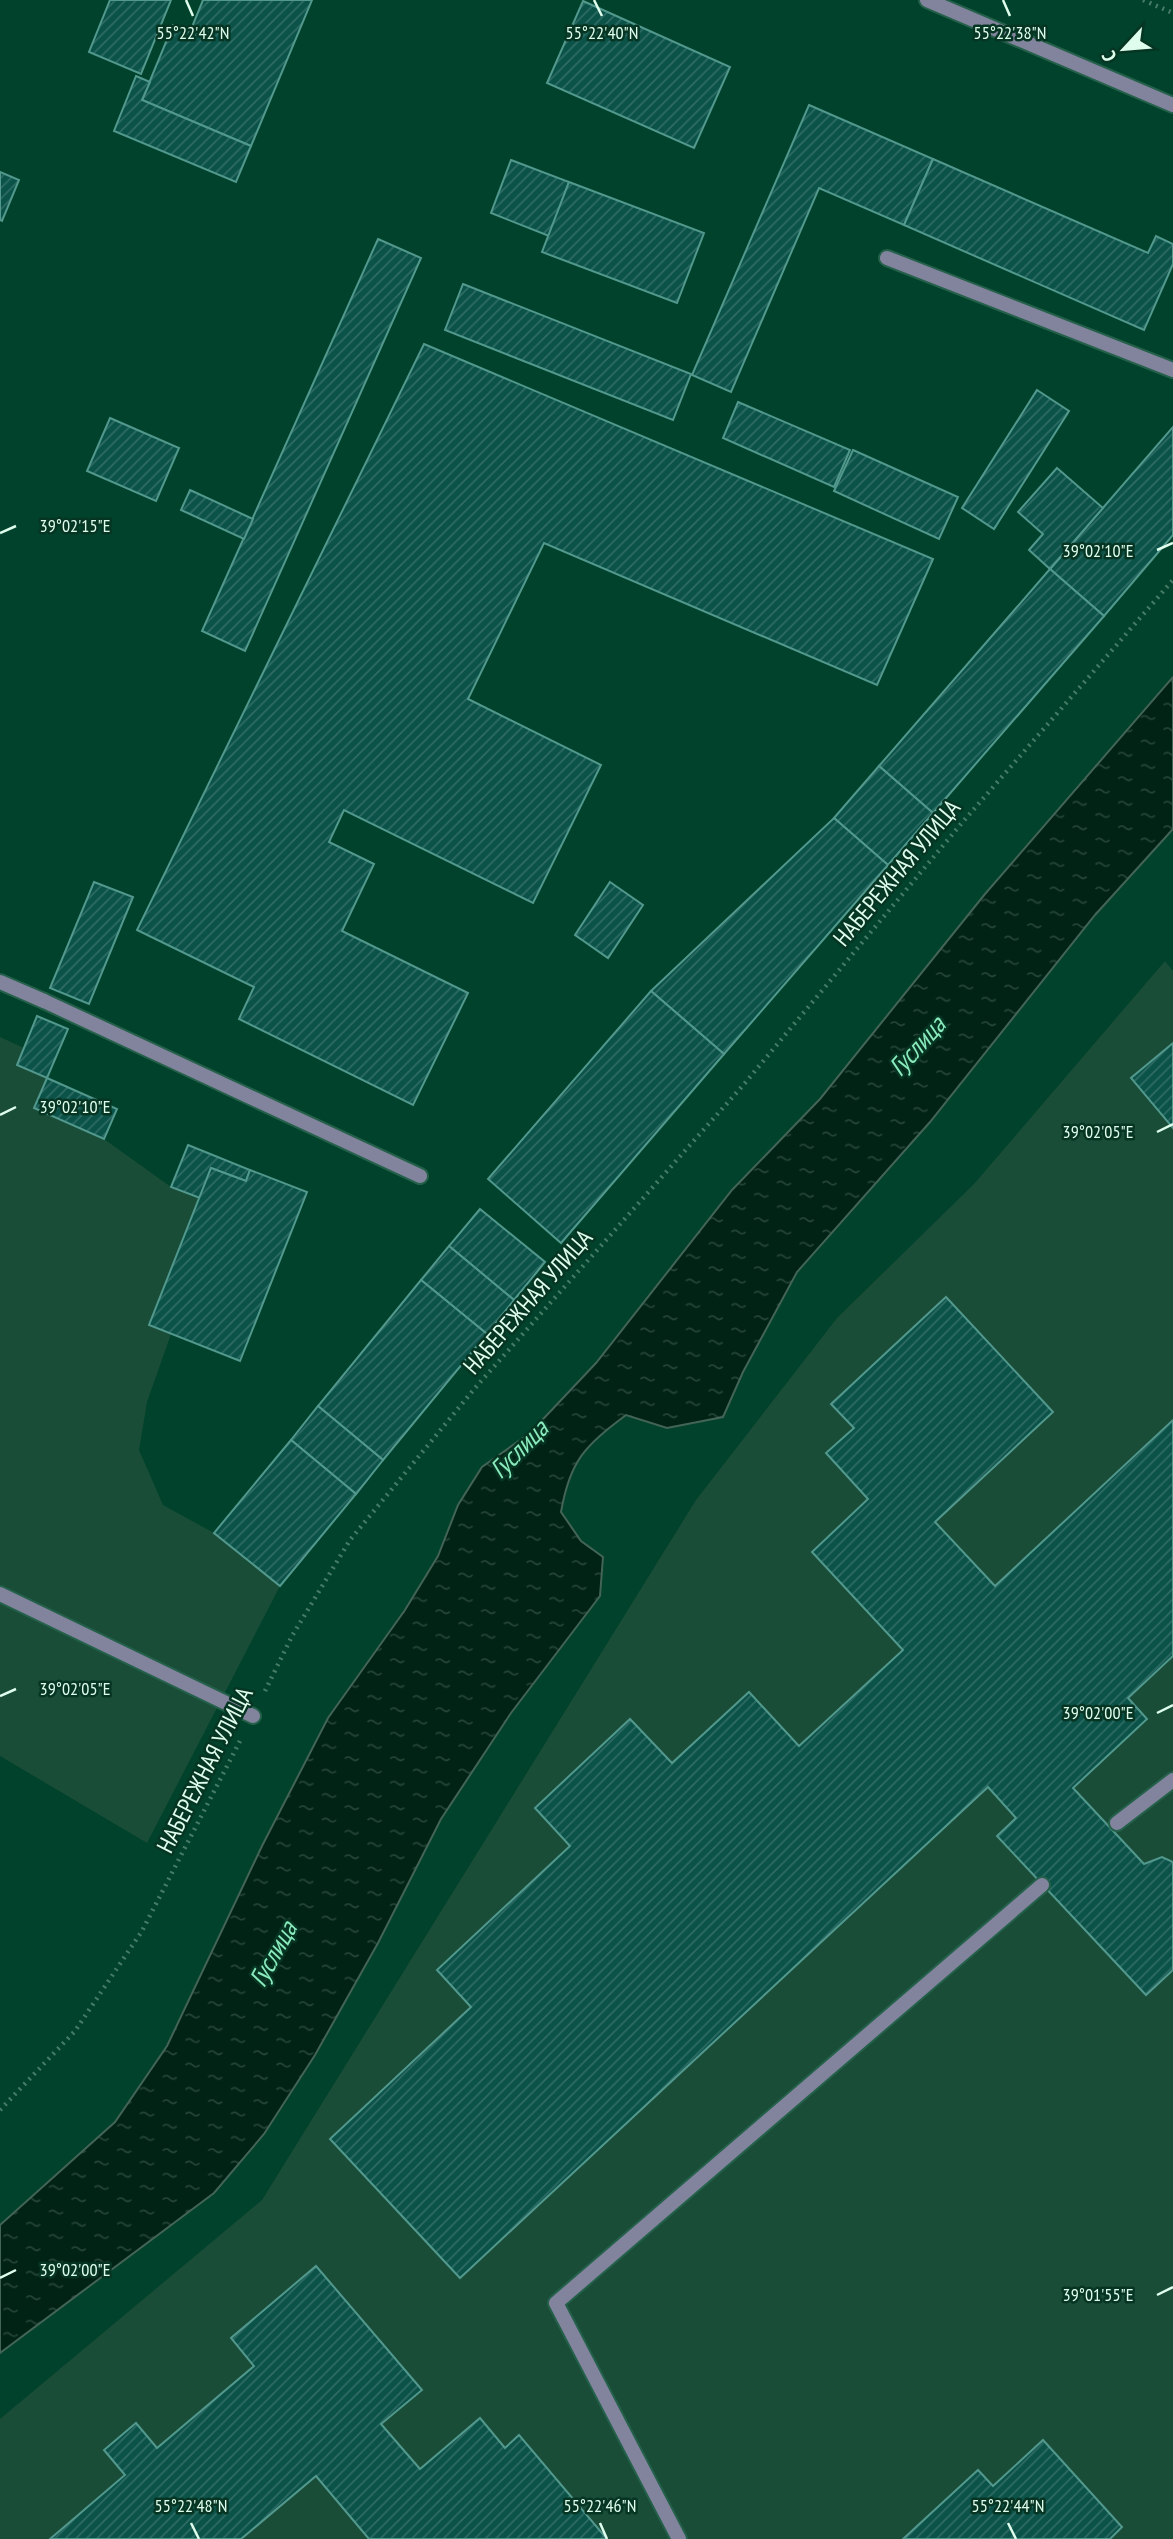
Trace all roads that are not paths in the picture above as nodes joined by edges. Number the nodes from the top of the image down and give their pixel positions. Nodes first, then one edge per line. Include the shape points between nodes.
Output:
1 (928, 0) edge
2 (1173, 105) edge
3 (887, 258) dead end
4 (1173, 370) edge
5 (0, 982) edge
6 (420, 1176) dead end
7 (0, 1594) edge
8 (253, 1716) road end
9 (1173, 1780) edge
10 (1117, 1823) dead end
11 (1041, 1885) dead end
12 (679, 2539) edge

1 - 2 street
3 - 4 street
5 - 6 street
7 - 8 street
9 - 10 street
11 - 12 street via 556,2303

